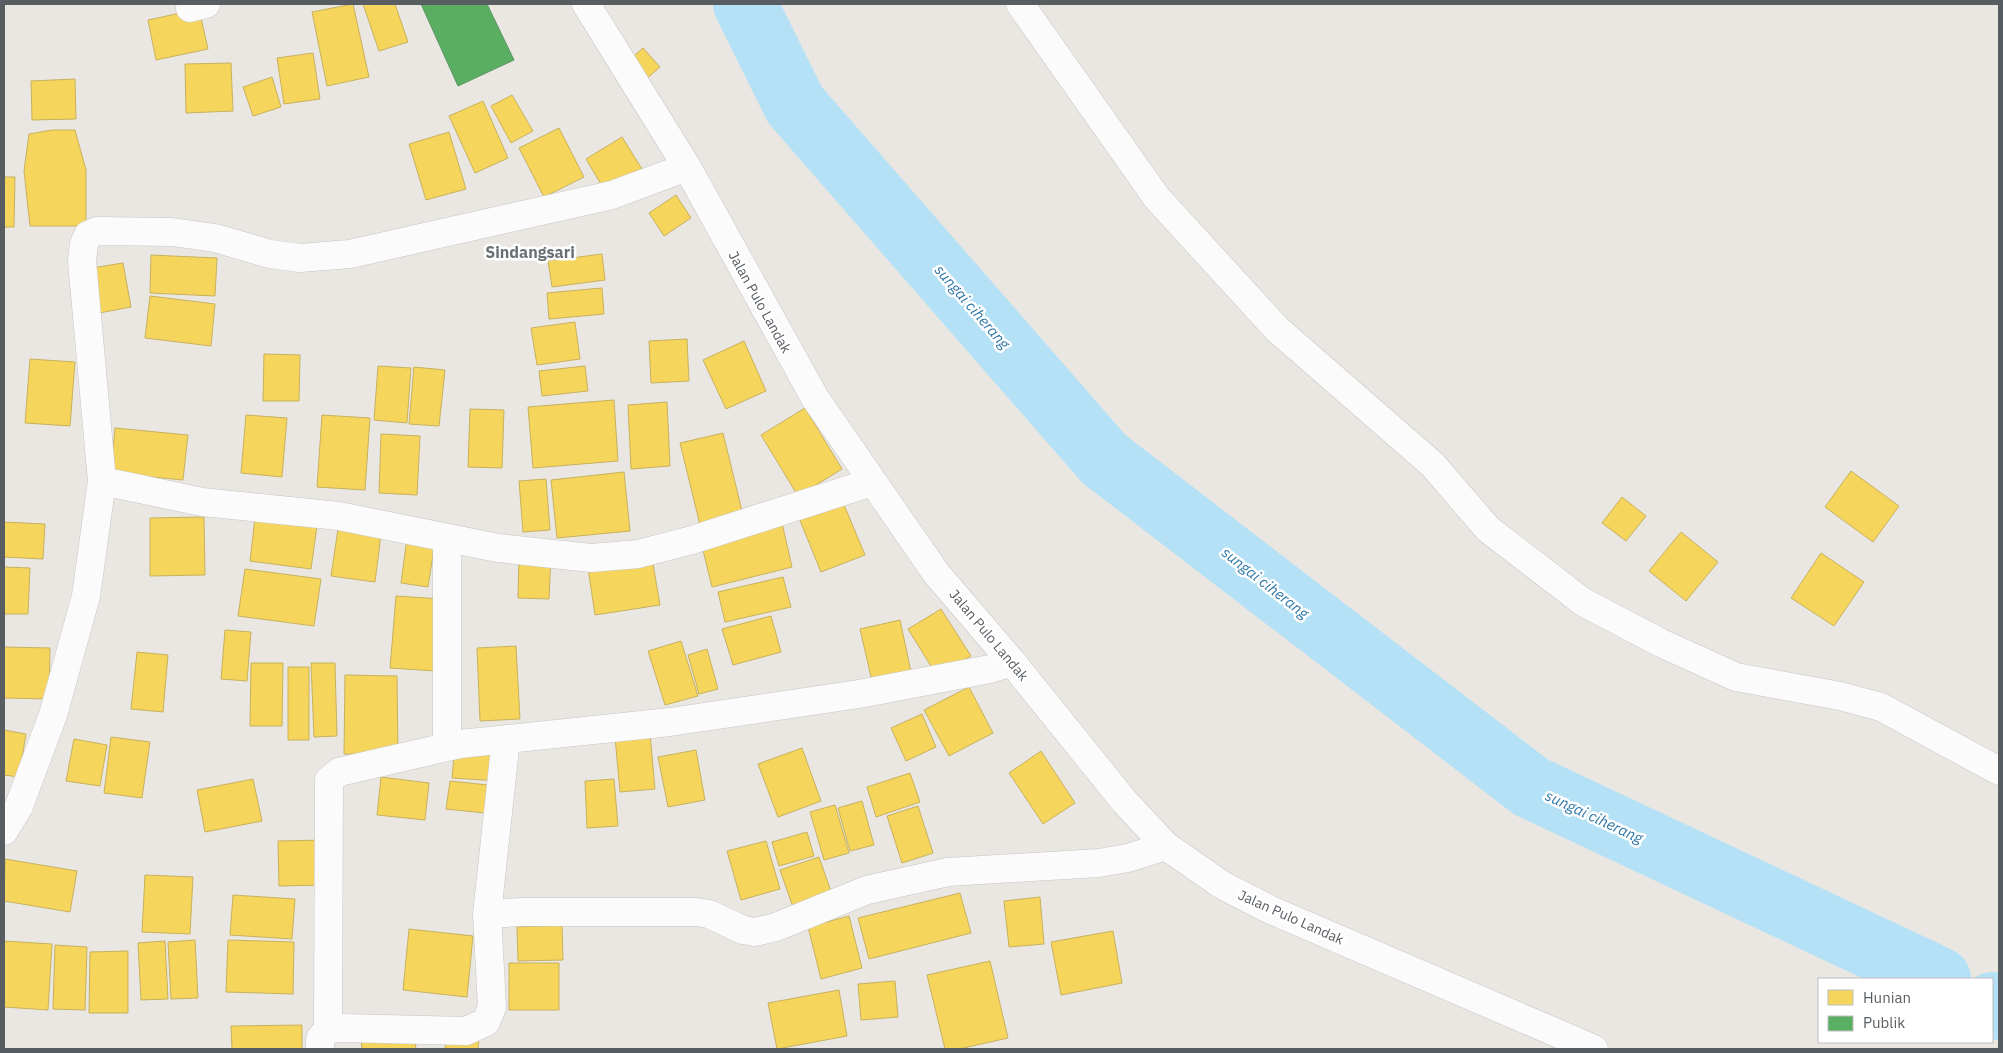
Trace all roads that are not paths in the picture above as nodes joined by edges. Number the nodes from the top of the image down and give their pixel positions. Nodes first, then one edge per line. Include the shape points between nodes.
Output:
1 (586, 4) edge
2 (1020, 4) edge
3 (687, 167) junction
4 (102, 481) junction
5 (872, 482) junction
6 (447, 538) junction
7 (1012, 662) junction
8 (506, 739) junction
9 (447, 747) junction
10 (1999, 771) edge
11 (4, 831) edge
12 (1166, 846) junction
13 (487, 914) junction
14 (324, 1039) edge
15 (1594, 1049) edge

1 - 3 street, Jalan Pulo Landak
2 - 10 street via 1157,198 1277,329 1433,465 1488,528 1583,602 1661,643 1736,677 1881,707
3 - 4 street via 612,195 350,254 300,258 270,254 215,238 172,232 92,232 84,244 82,260
3 - 5 street, Jalan Pulo Landak via 814,398
4 - 6 street via 202,502 339,516
4 - 11 street via 86,596 53,714 19,806
5 - 6 street via 638,554 591,558 498,548
5 - 7 street, Jalan Pulo Landak via 936,573
6 - 9 street
7 - 8 street via 990,670 859,694 670,722
7 - 12 street, Jalan Pulo Landak via 1124,801
8 - 9 street
8 - 13 street
9 - 14 street via 338,772 330,780
12 - 13 street via 1099,863 948,872 867,890 756,932 696,912
12 - 15 street, Jalan Pulo Landak via 1222,885 1271,910
13 - 14 street via 492,1006 486,1022 466,1031 342,1028

